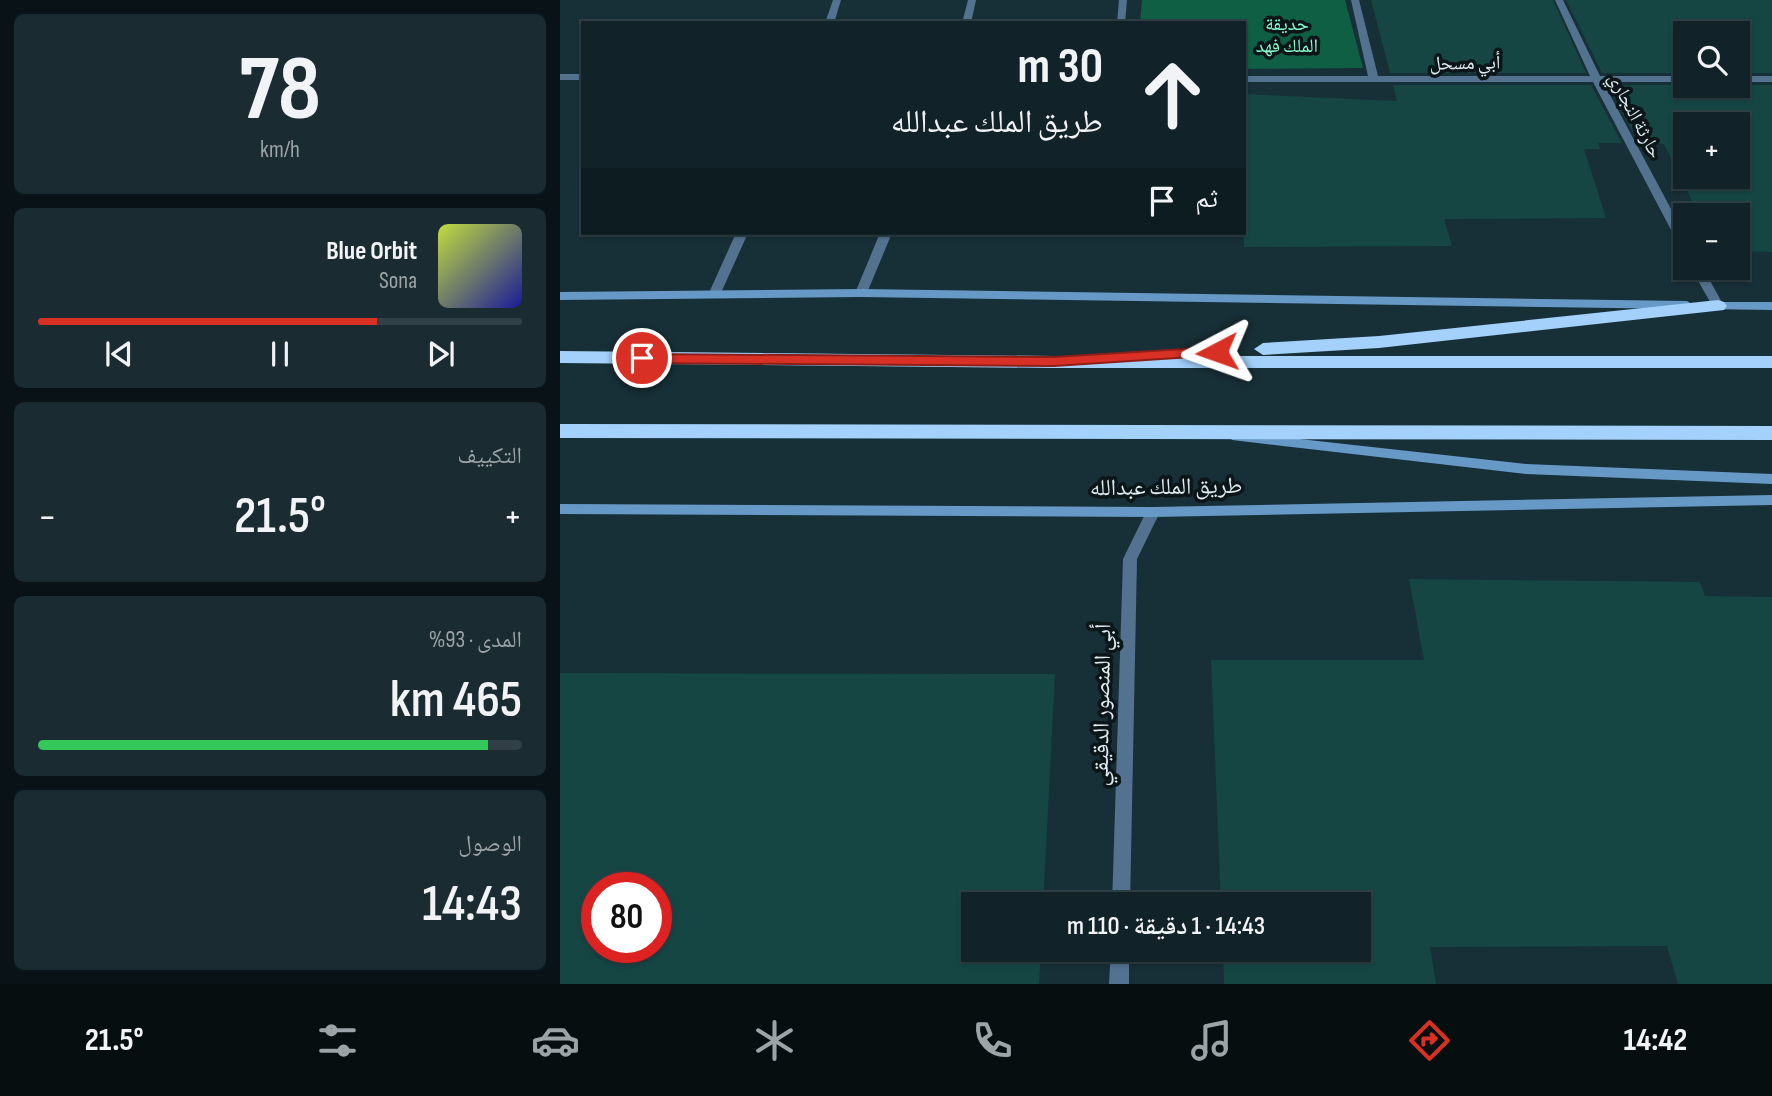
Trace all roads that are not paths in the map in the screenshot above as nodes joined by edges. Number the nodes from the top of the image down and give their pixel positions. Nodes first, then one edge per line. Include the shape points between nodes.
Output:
1 (837, 0) edge
2 (972, 0) edge
3 (1123, 0) edge
4 (1355, 0) edge
5 (1559, 0) edge
6 (830, 21) edge
7 (967, 21) edge
8 (1121, 21) edge
9 (560, 77) edge
10 (581, 77) edge
11 (1596, 78) junction
12 (1246, 79) edge
13 (1673, 79) edge
14 (1750, 79) edge
15 (1772, 79) edge
16 (1374, 80) junction
17 (1673, 222) edge
18 (741, 235) edge
19 (885, 235) edge
20 (1704, 280) edge
21 (861, 293) junction
22 (714, 295) junction
23 (560, 296) edge
24 (1718, 306) junction
25 (1772, 306) edge
26 (560, 358) edge
27 (1054, 362) junction
28 (1772, 362) edge
29 (560, 431) edge
30 (1772, 433) edge
31 (1208, 434) junction
32 (1772, 479) edge
33 (1772, 500) edge
34 (560, 509) edge
35 (1153, 512) junction
36 (1121, 892) edge
37 (1120, 962) edge
38 (1119, 984) edge

1 - 6 street
2 - 7 street
3 - 8 street
4 - 16 street
5 - 11 street, حارثة النجاري
9 - 10 street
11 - 13 street, أبي مسحل
11 - 16 street, أبي مسحل
11 - 17 street, حارثة النجاري
12 - 16 street, أبي مسحل
14 - 15 street
18 - 22 street
19 - 21 street
20 - 24 street
21 - 22 main road
21 - 24 main road
22 - 23 main road
24 - 25 main road
24 - 27 highway via 1380,342
26 - 27 highway
27 - 28 highway
29 - 31 highway
30 - 31 highway
31 - 32 main road via 1525,470
33 - 35 main road, طريق الملك عبدالله
34 - 35 main road, طريق الملك عبدالله
35 - 36 street, أبي المنصور الدقيقي via 1130,559
37 - 38 street

